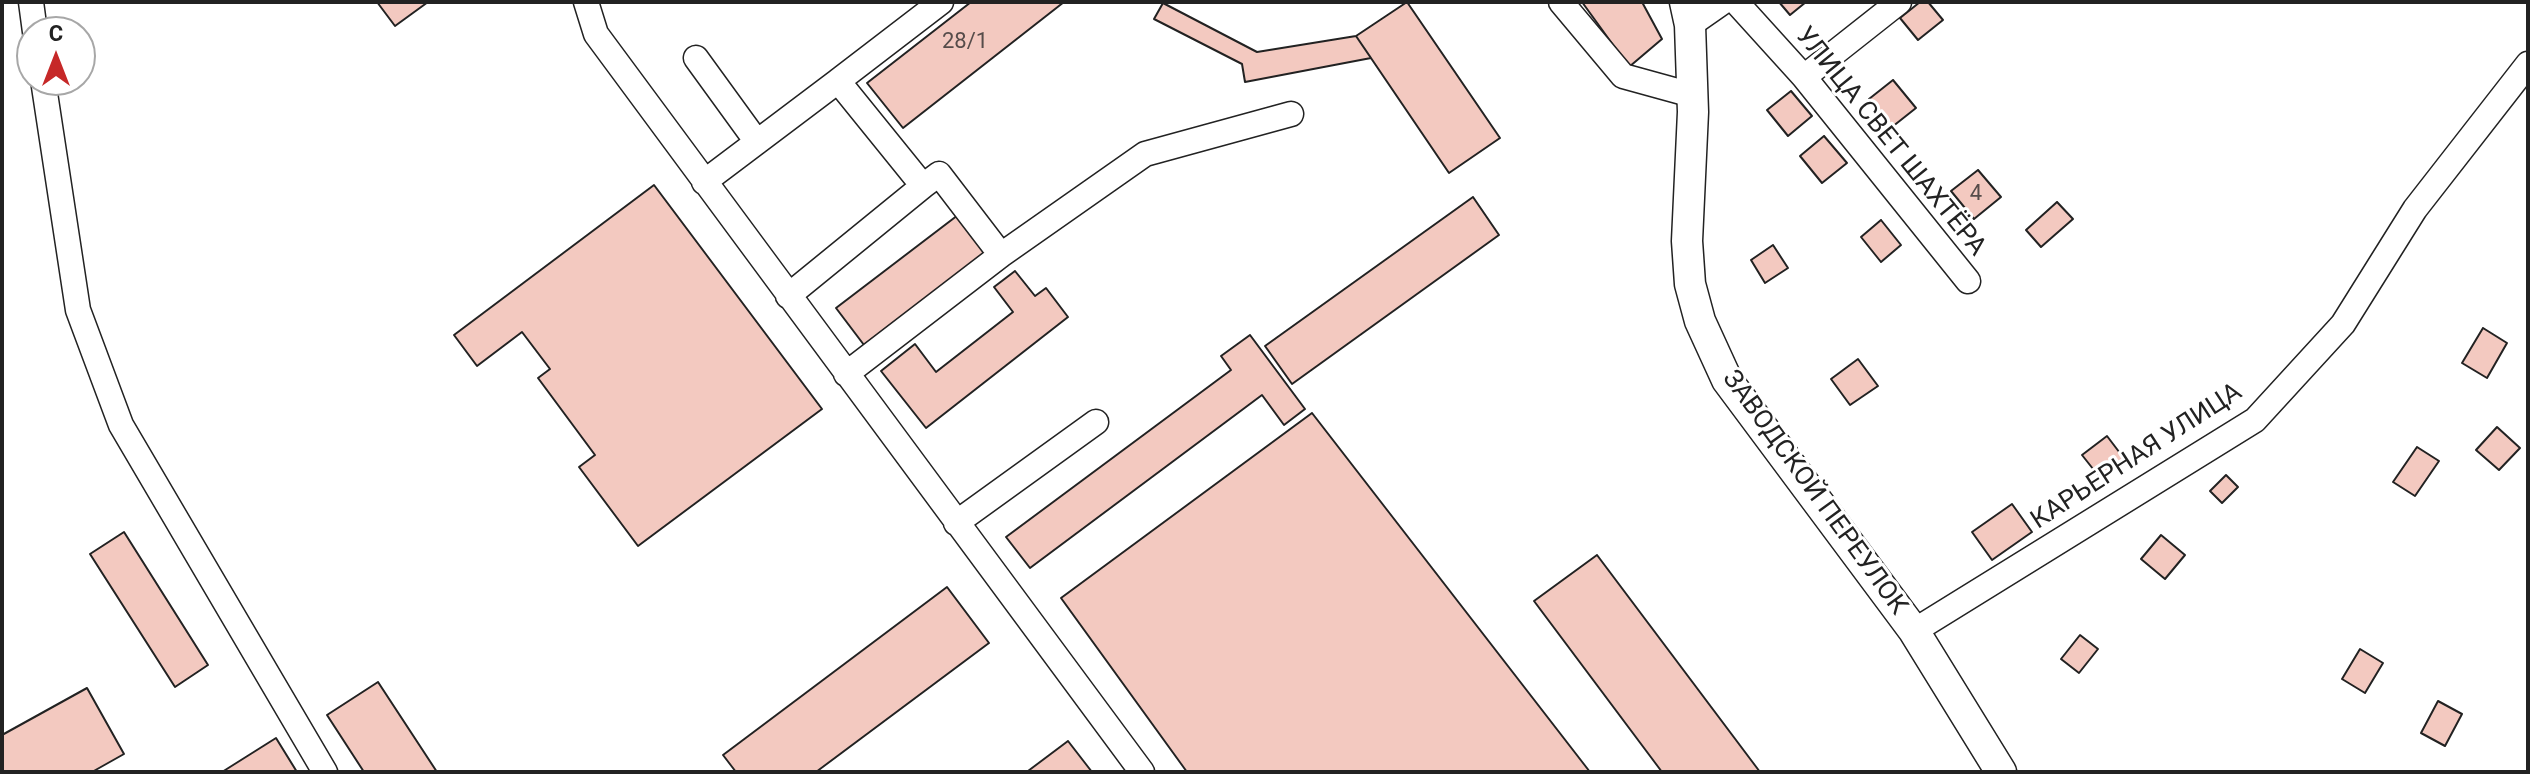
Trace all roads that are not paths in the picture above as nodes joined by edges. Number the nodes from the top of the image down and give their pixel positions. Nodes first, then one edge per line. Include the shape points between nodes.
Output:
1 (586, 2) edge
2 (941, 2) edge
3 (1561, 2) edge
4 (1723, 2) edge
5 (1736, 2) edge
6 (1899, 2) edge
7 (1688, 14) edge
8 (696, 58) dead end
9 (2528, 64) edge
10 (1804, 77) junction
11 (838, 81) junction
12 (1692, 95) junction
13 (45, 96) edge
14 (1291, 114) dead end
15 (757, 142) junction
16 (704, 182) junction
17 (923, 186) junction
18 (1001, 255) junction
19 (1968, 281) dead end
20 (788, 296) junction
21 (846, 374) junction
22 (1096, 422) dead end
23 (956, 523) junction
24 (1914, 631) junction
25 (325, 772) edge
26 (1142, 772) edge
27 (2001, 772) edge

1 - 16 street via 596,34
2 - 11 street
3 - 12 street via 1623,76
4 - 7 street
5 - 10 street, УЛИЦА СВЕТ ШАХТЁРА
6 - 10 street
7 - 12 main road, ЗАВОДСКОЙ ПЕРЕУЛОК
8 - 15 street
9 - 24 street, КАРЬЕРНАЯ УЛИЦА via 2415,209 2343,324 2255,420
10 - 19 street, УЛИЦА СВЕТ ШАХТЁРА
11 - 15 street
11 - 17 street
12 - 24 main road, ЗАВОДСКОЙ ПЕРЕУЛОК via 1687,241 1700,321 1727,380
13 - 25 street via 78,310 121,425
14 - 18 street via 1145,154
15 - 16 street
16 - 20 street
17 - 18 street via 939,174
17 - 20 street
18 - 21 street
20 - 21 street
21 - 23 street
22 - 23 street
23 - 26 street
24 - 27 main road, ЗАВОДСКОЙ ПЕРЕУЛОК

